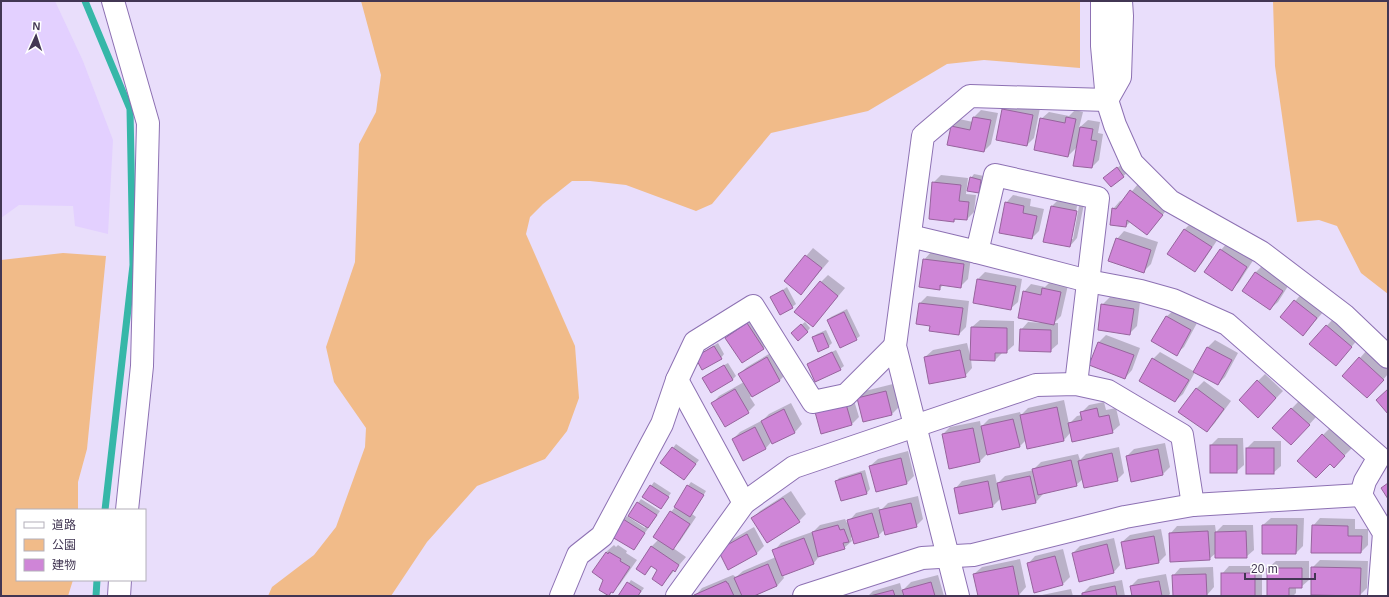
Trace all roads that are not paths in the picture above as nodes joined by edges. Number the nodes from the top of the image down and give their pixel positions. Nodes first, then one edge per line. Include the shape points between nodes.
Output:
1 (113, 1) edge
2 (1102, 1) edge
3 (1121, 1) edge
4 (1108, 100) junction
5 (910, 236) junction
6 (977, 252) junction
7 (1088, 281) junction
8 (895, 346) junction
9 (1388, 357) edge
10 (677, 380) junction
11 (1076, 384) junction
12 (915, 425) junction
13 (1383, 454) edge
14 (1361, 495) junction
15 (744, 503) junction
16 (1193, 505) junction
17 (128, 509) edge
18 (948, 556) junction
19 (120, 581) edge
20 (119, 596) edge
21 (561, 596) edge
22 (677, 596) edge
23 (804, 596) edge
24 (958, 596) edge
25 (1379, 596) edge

1 - 17 street via 148,123 142,366
2 - 4 street via 1102,46
3 - 4 street via 1120,77
4 - 5 street via 970,96 923,136
4 - 9 street via 1115,125 1132,163 1170,201 1261,252 1344,315
5 - 6 street
5 - 8 street
6 - 7 street
6 - 7 street via 995,175 1098,198
7 - 11 street
7 - 13 street via 1141,290 1173,300 1227,324
8 - 10 street via 846,395 813,402 754,306 695,342
8 - 12 street
10 - 15 street
10 - 21 street via 662,424 602,536 578,555
11 - 12 street via 1036,385
11 - 16 street via 1108,391 1182,435
12 - 15 street via 794,467
12 - 18 street
13 - 14 street via 1365,481
14 - 16 street
14 - 25 street via 1384,533
15 - 22 street
16 - 18 street via 1125,517 973,555
18 - 23 street via 922,558
18 - 24 street
19 - 20 street

